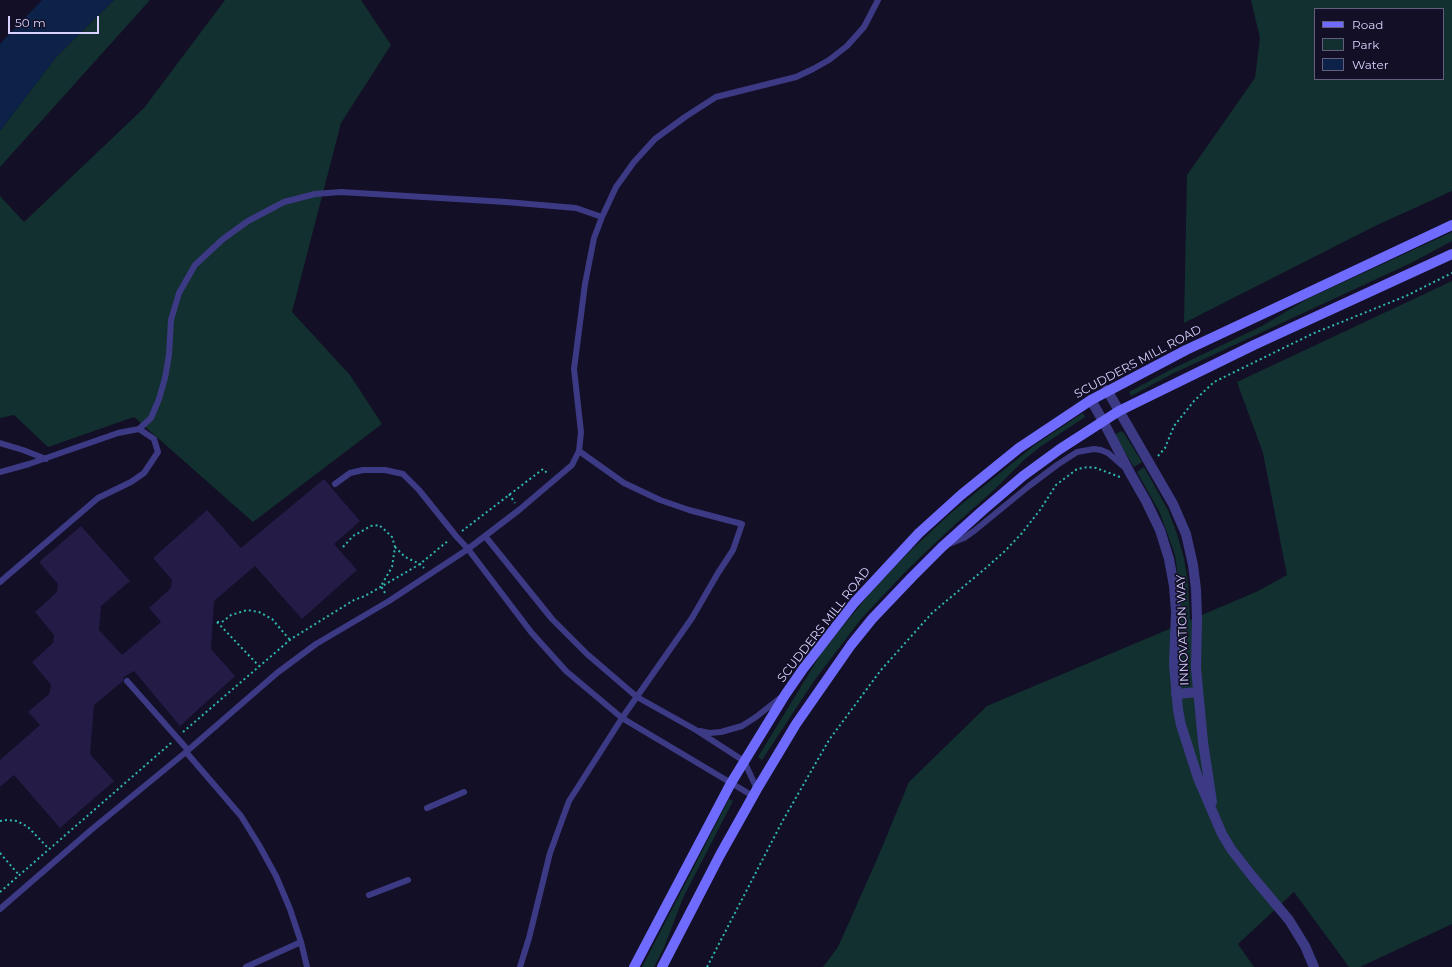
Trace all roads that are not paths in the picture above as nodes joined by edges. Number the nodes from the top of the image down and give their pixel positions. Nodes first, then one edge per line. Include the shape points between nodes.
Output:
1 (878, 0) edge
2 (602, 217) junction
3 (1452, 225) edge
4 (1452, 254) edge
5 (1107, 390) junction
6 (1091, 400) junction
7 (1120, 411) junction
8 (1103, 421) junction
9 (139, 429) junction
10 (0, 443) edge
11 (579, 451) junction
12 (46, 458) junction
13 (0, 472) edge
14 (1130, 473) junction
15 (335, 484) dead end
16 (485, 536) junction
17 (942, 547) junction
18 (468, 549) junction
19 (0, 582) edge
20 (127, 681) dead end
21 (1198, 692) junction
22 (1176, 694) junction
23 (785, 695) junction
24 (637, 697) junction
25 (622, 718) junction
26 (696, 730) junction
27 (187, 751) junction
28 (744, 761) junction
29 (731, 783) junction
30 (464, 792) dead end
31 (755, 793) junction
32 (427, 808) dead end
33 (1214, 816) junction
34 (408, 880) dead end
35 (369, 894) dead end
36 (0, 909) edge
37 (301, 942) junction
38 (246, 967) edge
39 (307, 967) edge
40 (520, 967) edge
41 (634, 967) edge
42 (662, 967) edge
43 (1314, 967) edge

1 - 2 lane via 864,26 847,46 813,70 796,77 716,97 655,139 616,187
2 - 9 lane via 576,208 341,192 315,194 284,202 248,221 223,239 195,265 179,294 171,320 169,355 159,399 151,418
2 - 11 lane via 594,238 585,284 574,369 581,432
3 - 5 main road, SCUDDERS MILL ROAD via 1186,350
4 - 7 main road via 1254,345
5 - 6 main road, SCUDDERS MILL ROAD
5 - 7 street, INNOVATION WAY
6 - 8 street, INNOVATION WAY
6 - 23 main road, SCUDDERS MILL ROAD via 1019,448 919,533 854,603
7 - 8 main road
7 - 21 street, INNOVATION WAY via 1173,504 1186,534 1196,589
8 - 14 street, INNOVATION WAY
8 - 17 main road via 1023,476
9 - 12 lane via 118,433
9 - 19 lane via 154,439 158,452 144,473 98,498
10 - 12 lane
11 - 16 lane via 572,465
11 - 24 lane via 624,483 660,500 742,524 733,550 692,618
12 - 13 lane
14 - 17 lane via 1108,453 1094,449 1077,452 1046,473 974,531
14 - 22 street, INNOVATION WAY via 1160,530 1169,559 1176,612
15 - 18 lane via 350,473 363,470 385,470 403,474
16 - 18 lane
16 - 24 lane via 552,619 587,654
17 - 31 main road via 851,645 796,724
18 - 25 lane via 531,632 566,671
18 - 27 lane via 389,601 316,644
20 - 27 lane
21 - 22 street
21 - 33 street, INNOVATION WAY
22 - 33 street, INNOVATION WAY via 1181,725 1198,778
23 - 26 lane via 742,726 721,732
23 - 28 main road, SCUDDERS MILL ROAD
24 - 25 lane
24 - 26 lane
25 - 29 lane
25 - 40 lane via 569,802 550,853
26 - 28 lane
27 - 36 lane
27 - 37 lane via 241,816 259,845 282,889
28 - 29 main road, SCUDDERS MILL ROAD
28 - 31 lane
29 - 31 lane
29 - 41 main road, SCUDDERS MILL ROAD
30 - 32 lane
31 - 42 main road
33 - 43 street, INNOVATION WAY via 1231,849 1294,928
34 - 35 lane
37 - 38 lane
37 - 39 lane

